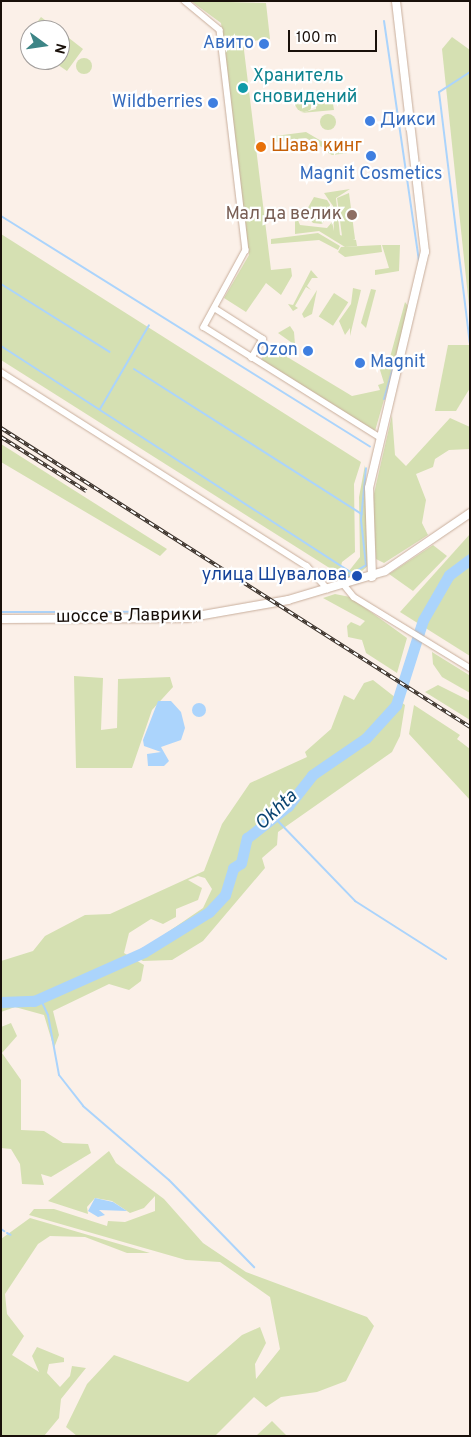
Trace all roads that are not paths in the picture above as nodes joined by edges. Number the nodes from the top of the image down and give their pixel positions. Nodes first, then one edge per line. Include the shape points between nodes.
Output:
1 (185, 1) edge
2 (396, 1) edge
3 (216, 310) junction
4 (252, 358) junction
5 (1, 372) edge
6 (381, 438) junction
7 (470, 513) edge
8 (372, 577) junction
9 (345, 586) junction
10 (328, 590) junction
11 (1, 619) edge
12 (470, 668) edge

1 - 3 street via 220,30 246,250
2 - 6 street via 425,252
3 - 4 street via 204,327
3 - 4 street via 264,339
4 - 6 street
5 - 10 street via 307,566
6 - 8 street via 368,500
7 - 8 street, шоссе в Лаврики
8 - 9 street, шоссе в Лаврики
9 - 10 street, шоссе в Лаврики
9 - 12 street via 354,597
10 - 11 street, шоссе в Лаврики via 186,618

